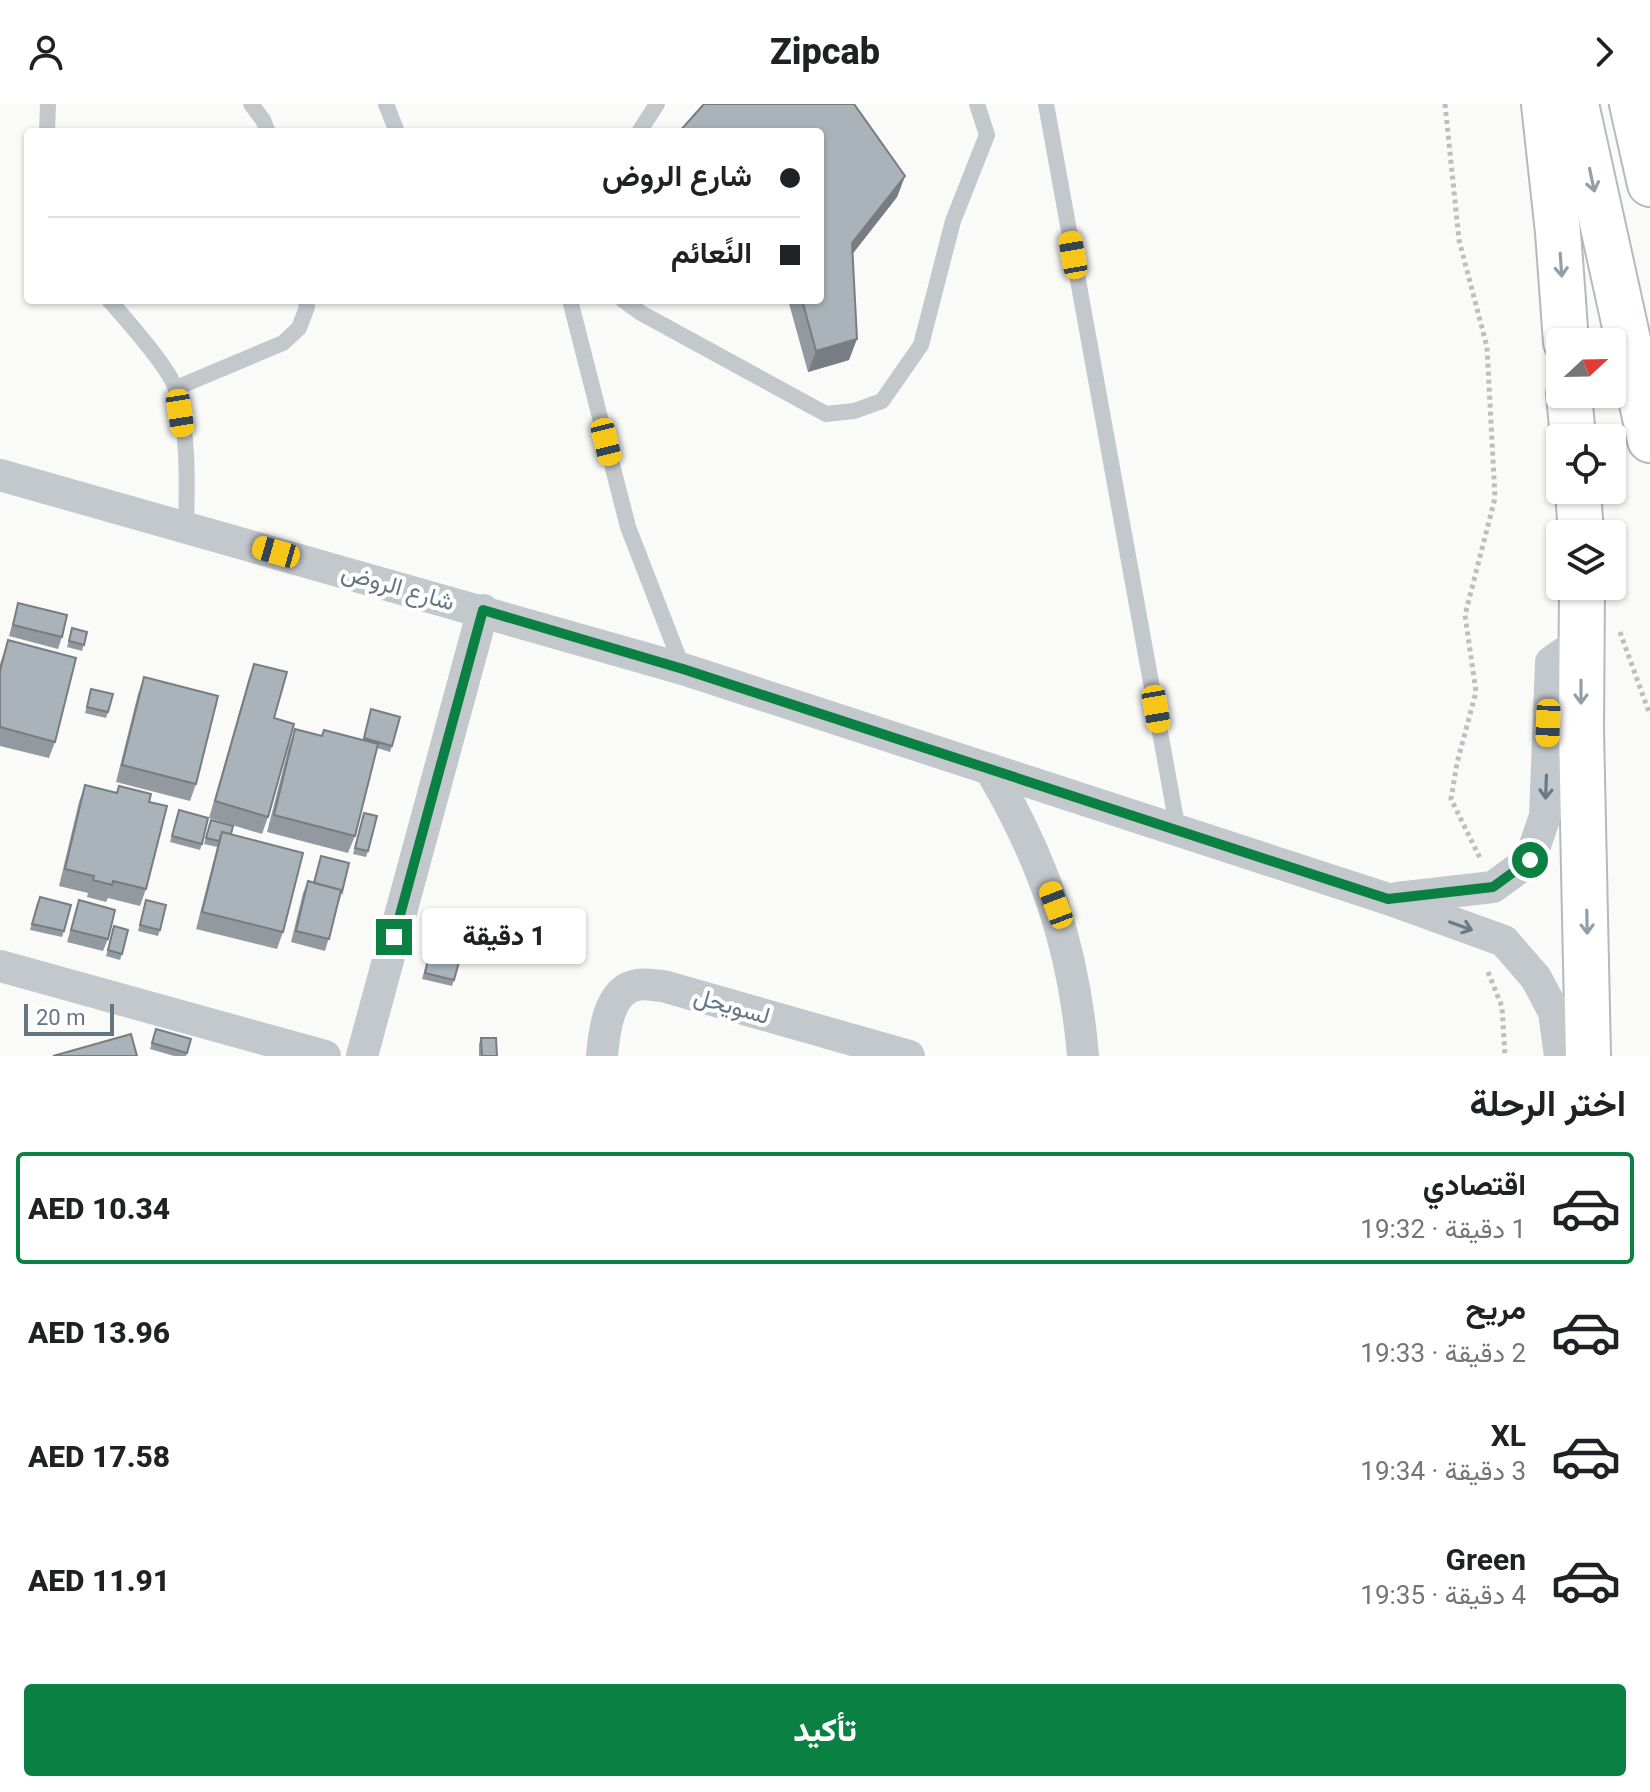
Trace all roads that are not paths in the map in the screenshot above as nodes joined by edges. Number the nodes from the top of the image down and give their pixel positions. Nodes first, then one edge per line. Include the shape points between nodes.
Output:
1 (48, 104) edge
2 (251, 104) edge
3 (386, 104) edge
4 (657, 104) edge
5 (977, 104) edge
6 (1046, 104) edge
7 (1544, 104) edge
8 (1576, 104) edge
9 (1632, 104) edge
10 (47, 128) edge
11 (266, 128) edge
12 (395, 128) edge
13 (642, 128) edge
14 (1650, 184) edge
15 (112, 304) edge
16 (307, 304) edge
17 (571, 304) edge
18 (629, 304) edge
19 (1565, 328) edge
20 (176, 388) junction
21 (1650, 440) edge
22 (0, 475) edge
23 (186, 527) junction
24 (1587, 600) edge
25 (483, 610) junction
26 (1600, 635) junction
27 (683, 669) junction
28 (990, 769) junction
29 (1178, 831) junction
30 (1388, 899) junction
31 (0, 966) edge
32 (325, 1056) edge
33 (362, 1056) edge
34 (602, 1056) edge
35 (909, 1056) edge
36 (1083, 1056) edge
37 (1560, 1056) edge
38 (1588, 1056) edge

1 - 10 lane
2 - 11 lane
3 - 12 lane
4 - 13 lane
5 - 18 lane via 987,135 953,221 921,345 882,401 826,414
6 - 29 lane
7 -> 19 main road
8 -> 21 main road
9 - 14 main road
15 - 20 lane
16 - 20 lane via 299,328 283,343
17 - 27 lane via 628,527
20 - 23 lane via 187,464
22 - 23 street, شارع الروض
23 - 25 street, شارع الروض
24 - 26 main road
25 - 27 street, شارع الروض
25 - 33 street
26 -> 30 street, شارع الروض via 1551,662 1545,816 1530,860 1493,887
26 -> 38 main road
27 - 28 street, شارع الروض
28 - 29 street, شارع الروض
28 - 36 street via 1022,824 1056,905 1079,1004
29 - 30 street, شارع الروض
30 -> 37 street, شارع الروض via 1504,941 1536,978 1554,1012
31 - 32 street
34 - 35 street, لسويحل via 604,1030 617,998 635,985 663,986

